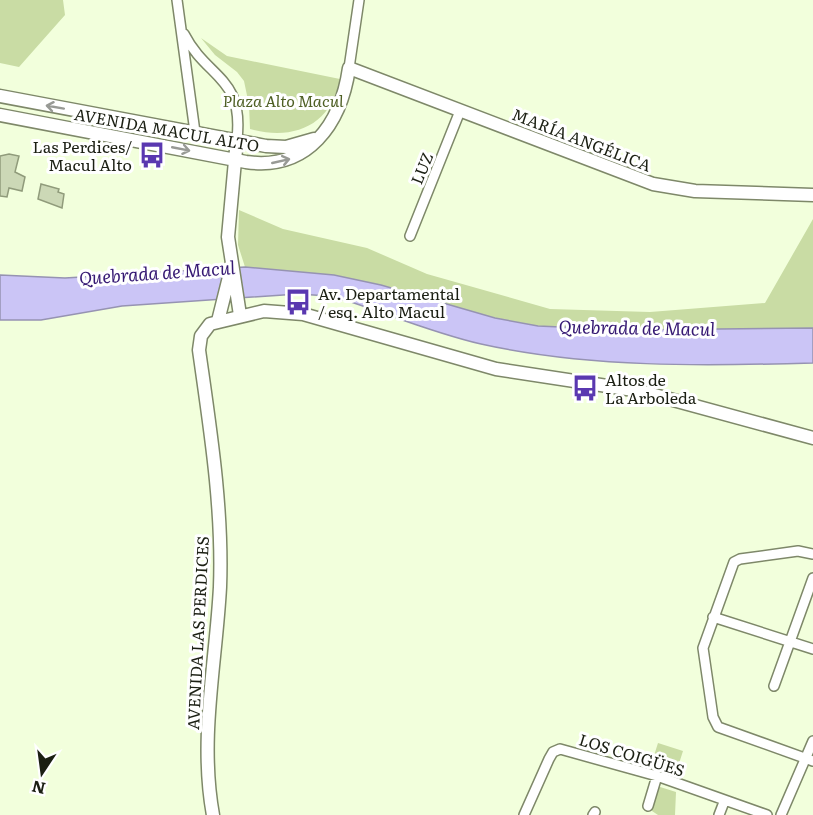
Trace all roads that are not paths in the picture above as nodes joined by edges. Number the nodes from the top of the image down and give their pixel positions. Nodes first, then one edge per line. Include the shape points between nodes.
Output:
1 (177, 0) edge
2 (359, 0) edge
3 (182, 30) junction
4 (349, 68) junction
5 (0, 96) edge
6 (460, 111) junction
7 (0, 115) edge
8 (195, 132) junction
9 (320, 136) junction
10 (237, 139) junction
11 (235, 160) junction
12 (813, 195) edge
13 (410, 236) dead end
14 (231, 301) junction
15 (240, 315) junction
16 (218, 321) junction
17 (813, 438) edge
18 (813, 554) edge
19 (813, 578) edge
20 (713, 617) junction
21 (790, 641) junction
22 (813, 649) edge
23 (774, 686) dead end
24 (813, 741) edge
25 (809, 759) edge
26 (657, 776) junction
27 (724, 802) junction
28 (648, 806) dead end
29 (213, 815) edge
30 (524, 815) edge
31 (719, 815) edge
32 (767, 815) edge
33 (781, 815) edge

1 - 3 street
2 - 4 street
3 - 8 street
3 - 10 street via 231,92 238,113
4 - 6 street, MARÍA ANGÉLICA
4 - 9 street, AVENIDA MACUL ALTO via 338,110
8 -> 5 street, AVENIDA MACUL ALTO
6 - 12 street, MARÍA ANGÉLICA via 664,187
6 - 13 street, LUZ
7 -> 11 street, AVENIDA MACUL ALTO
8 - 10 street, AVENIDA MACUL ALTO
9 - 10 street, AVENIDA MACUL ALTO via 286,147
11 -> 9 street, AVENIDA MACUL ALTO via 281,162 304,153
10 - 11 street
11 - 14 street via 228,221
14 - 15 street
14 - 16 street
15 - 16 street
15 - 17 street via 264,311 303,314 485,367 640,391
16 - 29 street, AVENIDA LAS PERDICES via 204,328 199,350 220,529 220,588 206,760
18 - 20 street via 798,551 740,559 731,567
19 - 21 street
20 - 21 street
20 - 25 street via 703,648 713,717 718,727
21 - 22 street
21 - 23 street
24 - 25 street
25 - 33 street
26 - 27 street, LOS COIGÜES
26 - 28 street
26 - 30 street, LOS COIGÜES via 560,749 549,759
27 - 31 street
27 - 32 street, LOS COIGÜES

